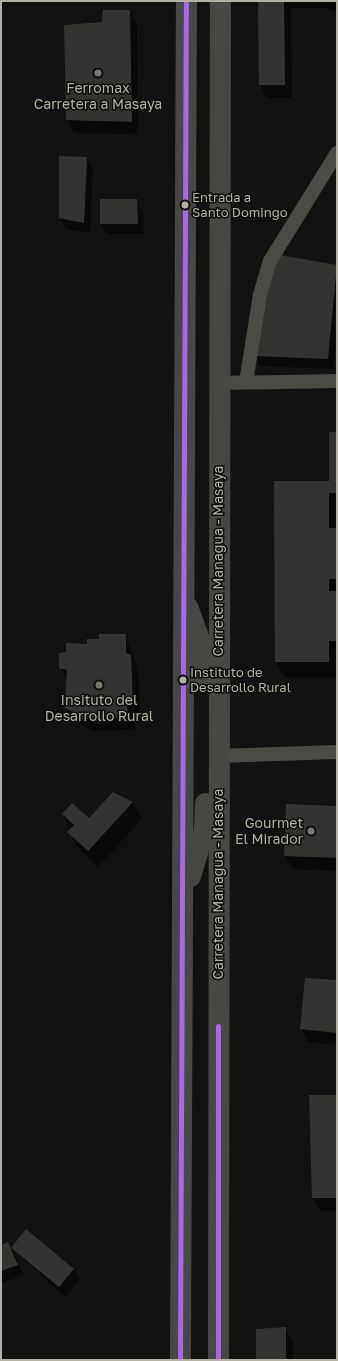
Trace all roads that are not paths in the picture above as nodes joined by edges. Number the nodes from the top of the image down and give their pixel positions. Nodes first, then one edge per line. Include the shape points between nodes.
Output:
1 (186, 1) edge
2 (220, 1) edge
3 (337, 153) edge
4 (337, 380) edge
5 (246, 382) junction
6 (219, 383) junction
7 (184, 600) junction
8 (337, 752) edge
9 (217, 756) junction
10 (184, 894) junction
11 (217, 1356) edge
12 (180, 1360) edge

1 - 7 highway
2 - 6 highway, Carretera Managua - Masaya
3 - 5 street via 270,261 260,295
4 - 5 street
5 - 6 street
6 - 9 highway, Carretera Managua - Masaya
7 - 9 highway via 194,617 204,653 206,732
7 - 10 highway
8 - 9 street
9 - 10 highway via 207,769 204,829
9 - 11 highway, Carretera Managua - Masaya
10 - 12 highway

